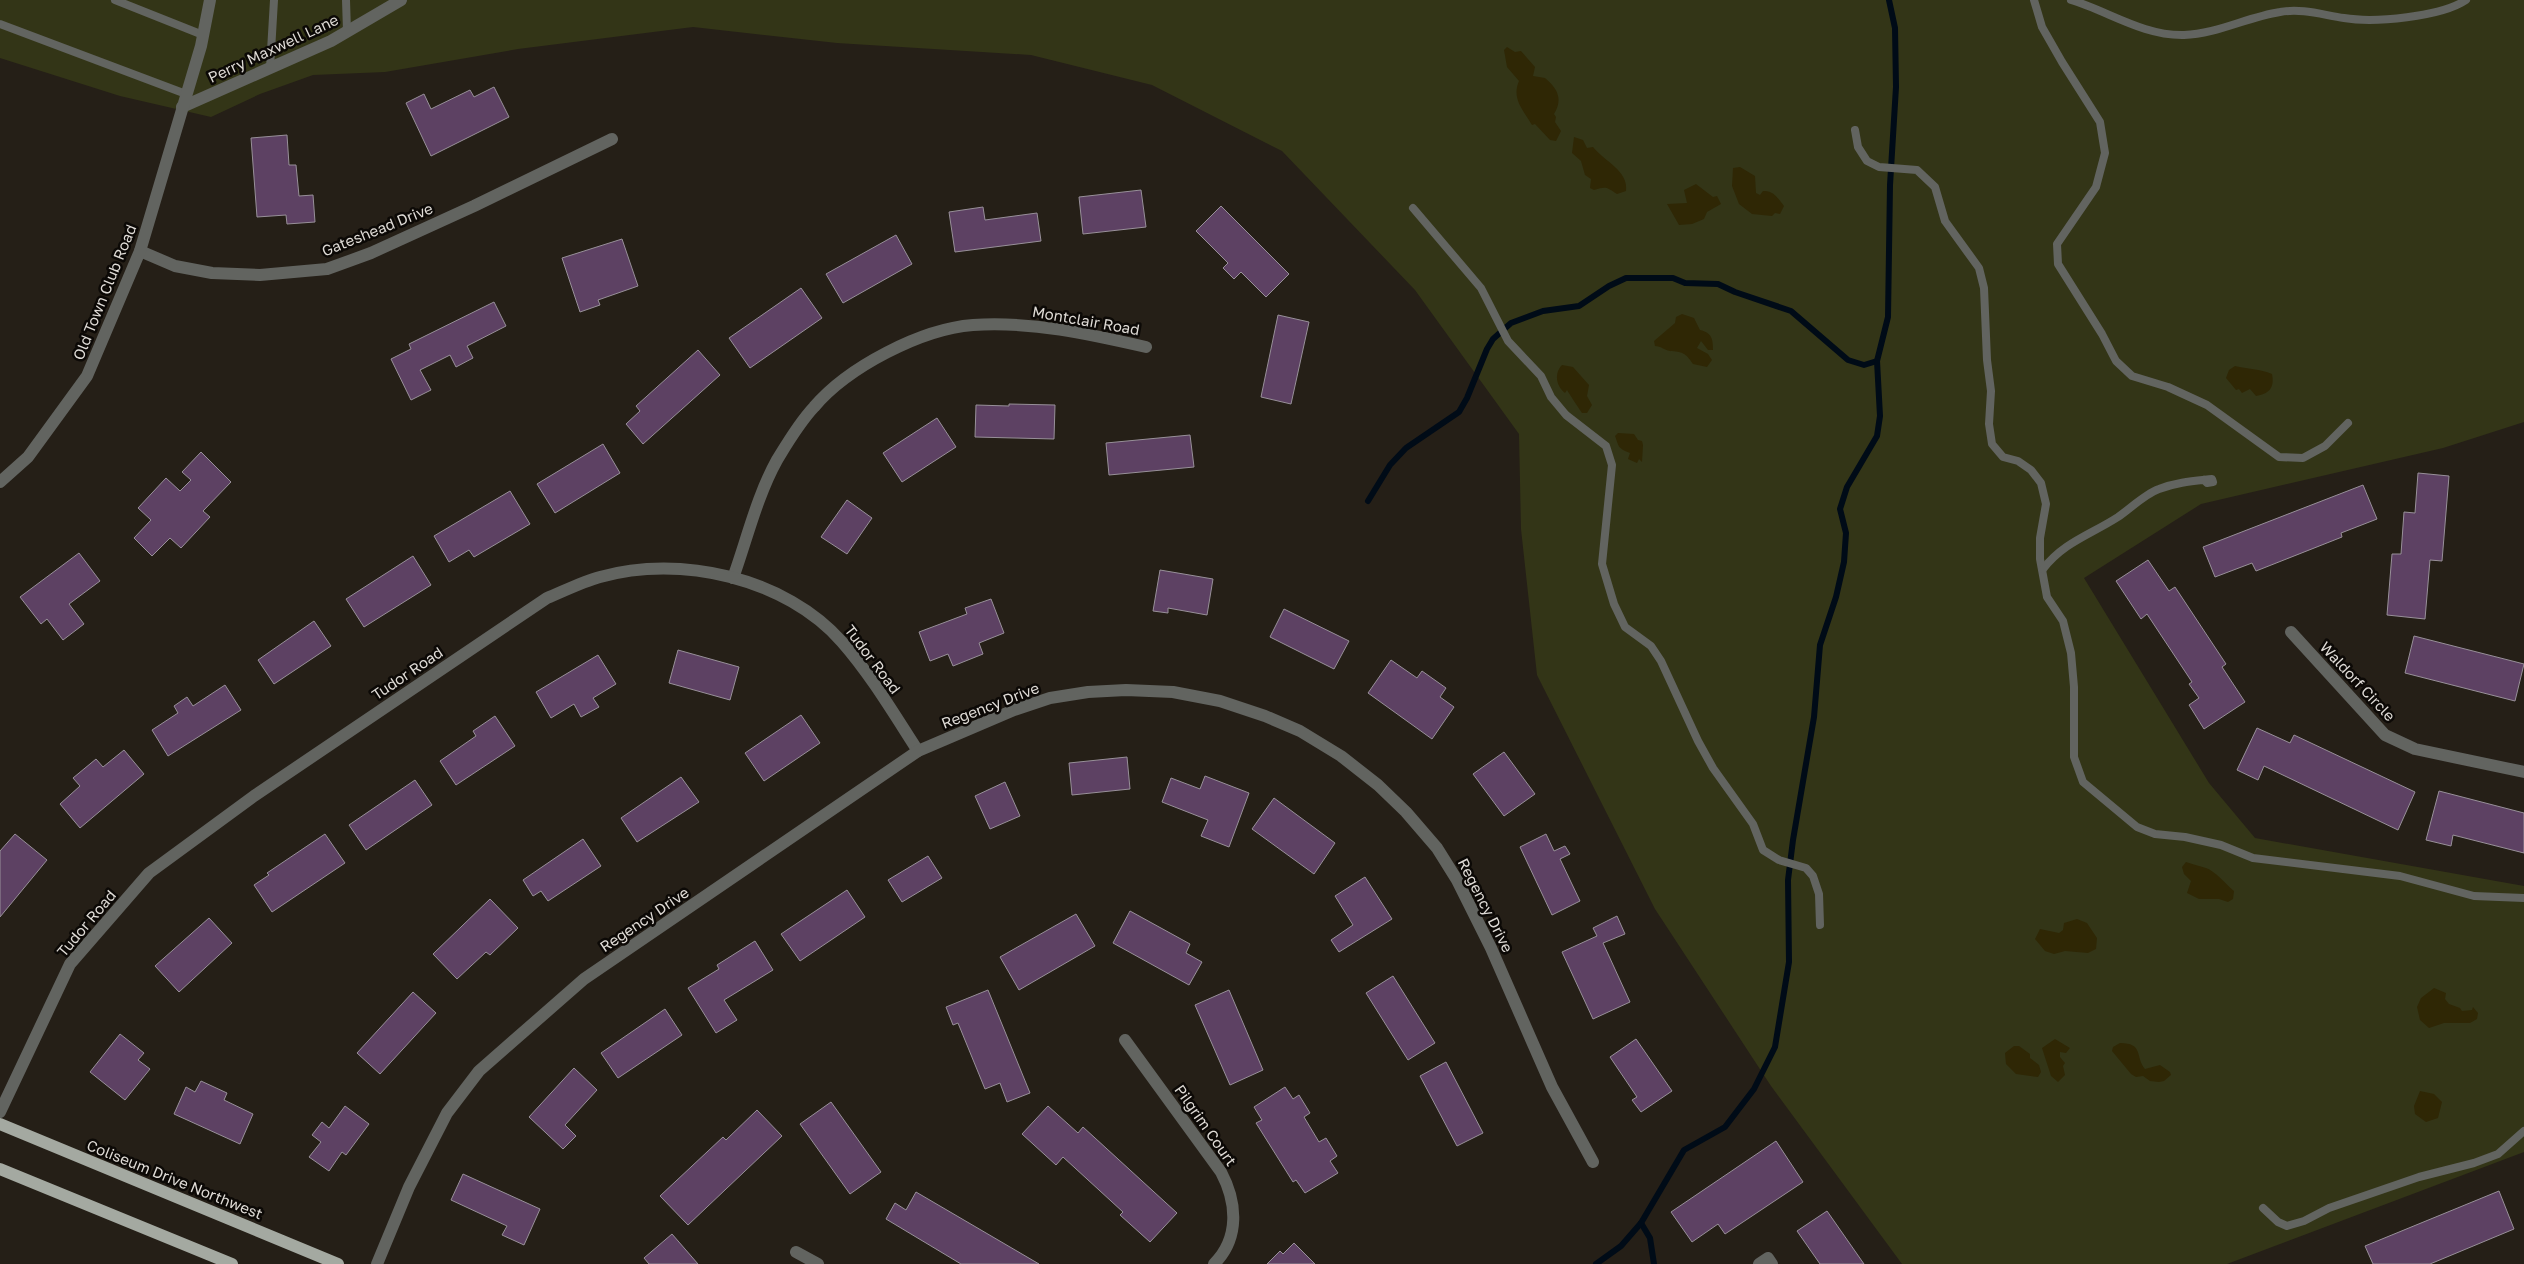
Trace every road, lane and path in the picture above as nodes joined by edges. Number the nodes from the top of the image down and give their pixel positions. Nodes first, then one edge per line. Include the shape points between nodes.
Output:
1 (115, 0) edge
2 (210, 0) edge
3 (274, 0) edge
4 (346, 0) edge
5 (401, 0) edge
6 (2034, 0) edge
7 (2071, 0) edge
8 (2466, 0) edge
9 (0, 24) edge
10 (347, 31) junction
11 (203, 35) junction
12 (270, 68) junction
13 (186, 94) junction
14 (182, 107) junction
15 (1855, 130) dead end
16 (612, 139) dead end
17 (1413, 208) dead end
18 (140, 251) junction
19 (1146, 347) dead end
20 (2348, 423) dead end
21 (2204, 480) dead end
22 (0, 482) edge
23 (2043, 569) junction
24 (733, 578) junction
25 (2291, 632) dead end
26 (918, 751) junction
27 (2524, 772) edge
28 (2524, 898) edge
29 (1820, 925) dead end
30 (1125, 1040) dead end
31 (0, 1112) edge
32 (0, 1124) edge
33 (2524, 1131) edge
34 (1593, 1162) dead end
35 (0, 1169) edge
36 (2263, 1208) dead end
37 (796, 1252) dead end
38 (232, 1264) edge
39 (338, 1264) edge
40 (377, 1264) edge
41 (818, 1264) edge
42 (1214, 1264) edge
43 (1759, 1264) edge
44 (1772, 1264) edge

1 - 11 lane
2 - 11 street, Old Town Club Road
3 - 12 lane
4 - 10 lane
5 - 10 street, Perry Maxwell Lane
6 - 20 lane via 2046,34 2100,122 2105,153 2096,187 2057,244 2058,264 2116,361 2132,376 2168,387 2207,405 2279,457 2303,458 2325,446
7 - 8 lane via 2118,20 2183,35 2280,12 2318,12 2345,19 2419,16
9 - 13 lane
10 - 12 street, Perry Maxwell Lane
11 - 13 street, Old Town Club Road
12 - 14 street, Perry Maxwell Lane
13 - 14 street, Old Town Club Road
14 - 18 street, Old Town Club Road
15 - 23 lane via 1858,147 1867,161 1879,167 1918,170 1935,187 1945,221 1979,268 1984,288 1992,444 2003,457 2018,461 2031,470 2041,483 2046,504 2040,538
16 - 18 street, Gateshead Drive via 457,214 327,269 260,275 212,273 175,266
17 - 29 lane via 1482,288 1508,341 1541,376 1551,397 1566,415 1606,446 1612,465 1602,564 1614,604 1626,627 1651,646 1661,660 1682,710 1713,768 1752,824 1763,850 1779,860 1801,865 1813,876 1819,894
18 - 22 street, Old Town Club Road via 87,376 28,457
19 - 24 street, Montclair Road via 1076,332 1010,324 972,325 935,333 865,365 834,387 796,429 761,496
21 - 23 lane via 2158,489 2117,517 2073,540
23 - 28 lane via 2047,597 2063,621 2071,652 2074,757 2083,782 2137,827 2155,834 2221,845 2253,858 2400,876 2474,896
24 - 26 street, Tudor Road via 790,600 822,622 871,680
24 - 31 street, Tudor Road via 664,568 600,577 547,598 246,802 149,873 70,964
25 - 27 street, Waldorf Circle via 2385,735 2415,749
26 - 34 street, Regency Drive via 1050,698 1126,690 1173,692 1220,701 1292,727 1341,756 1406,812 1437,848 1458,880 1552,1087
26 - 40 street, Regency Drive via 584,979 479,1071 447,1113 409,1187
30 - 42 street, Pilgrim Court via 1230,1189 1233,1229 1228,1246
32 - 39 main road, Coliseum Drive Northwest
33 - 36 lane via 2498,1154 2329,1208 2304,1221 2287,1226
35 - 38 main road
37 - 41 street
43 - 44 street via 1768,1258

